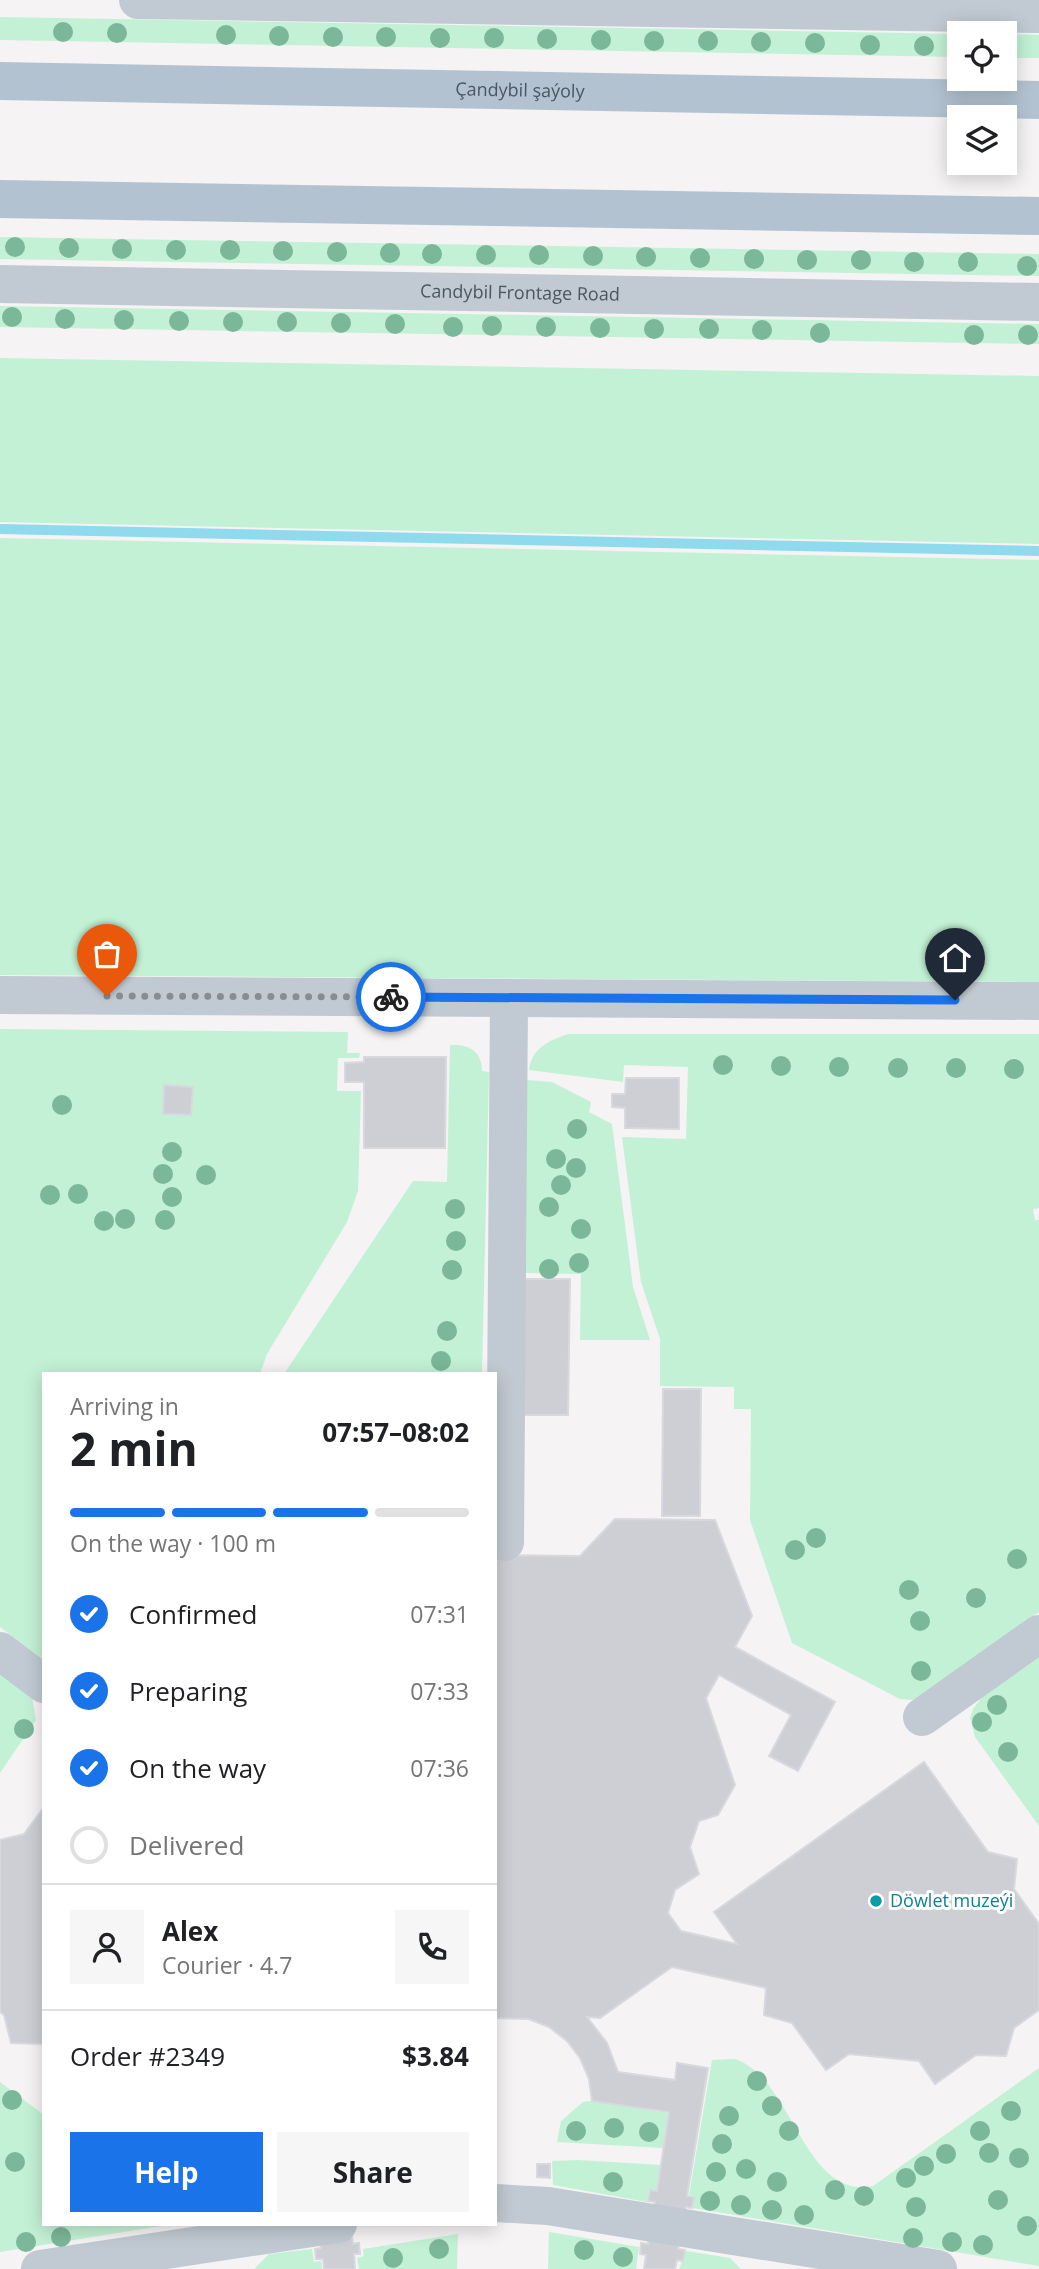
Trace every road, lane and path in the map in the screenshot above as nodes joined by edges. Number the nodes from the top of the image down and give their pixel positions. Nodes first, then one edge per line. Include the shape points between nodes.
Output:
1 (138, 0) edge
2 (1039, 14) edge
3 (0, 81) edge
4 (1039, 100) edge
5 (0, 199) edge
6 (1039, 216) edge
7 (0, 284) edge
8 (1039, 302) edge
9 (0, 995) edge
10 (509, 998) junction
11 (1039, 1001) edge
12 (505, 1542) dead end
13 (1039, 1634) edge
14 (0, 1651) edge
15 (42, 1682) edge
16 (922, 1717) dead end
17 (497, 2203) edge
18 (324, 2226) edge
19 (249, 2237) junction
20 (746, 2238) junction
21 (40, 2269) edge
22 (221, 2269) edge
23 (775, 2269) edge
24 (938, 2269) edge

1 - 2 street
3 - 4 main road, Çandybil şaýoly
5 - 6 main road
7 - 8 street, Candybil Frontage Road
9 - 10 street
10 - 11 street
10 - 12 street
13 - 16 street
14 - 15 street
17 - 20 street via 548,2206
18 - 19 street
19 - 21 street
19 - 22 street
20 - 23 street
20 - 24 street

